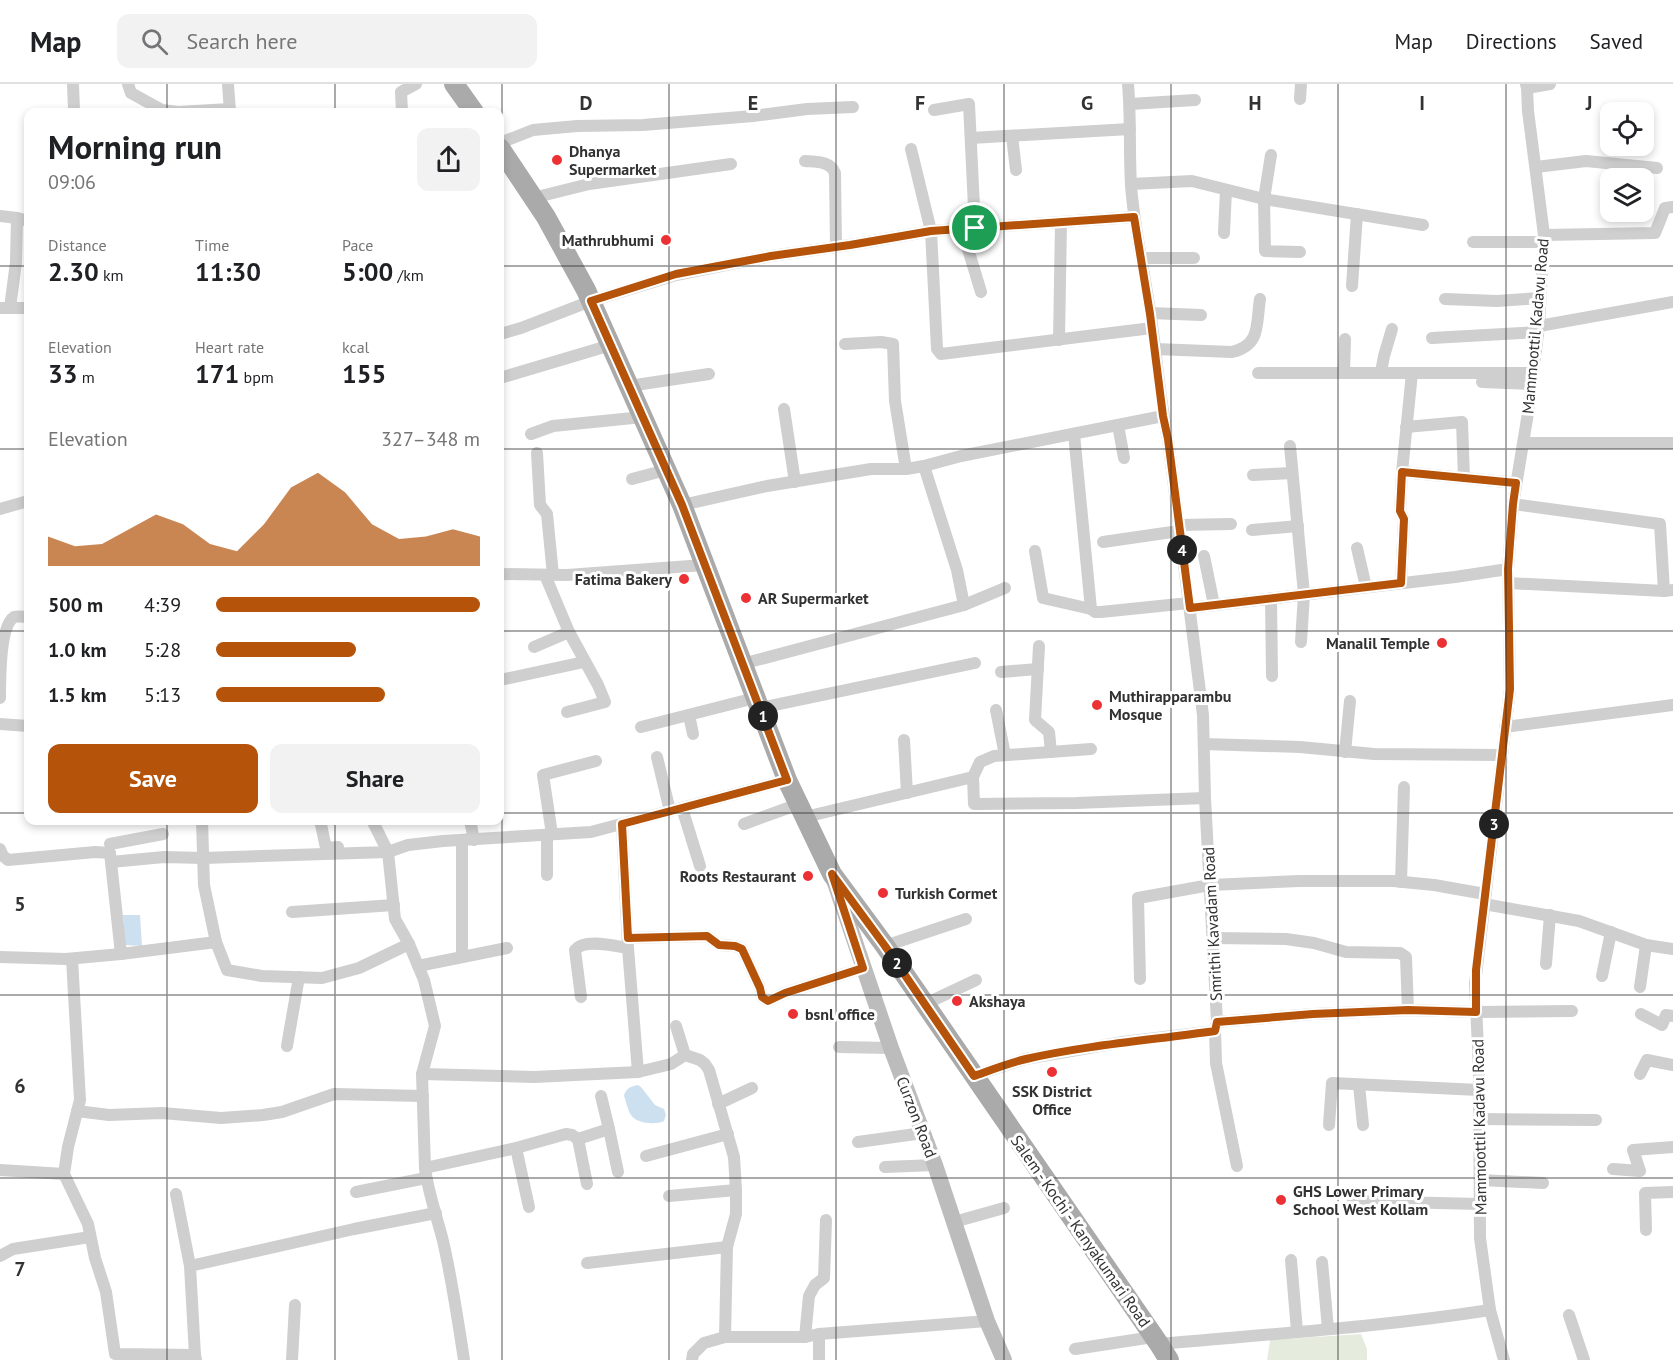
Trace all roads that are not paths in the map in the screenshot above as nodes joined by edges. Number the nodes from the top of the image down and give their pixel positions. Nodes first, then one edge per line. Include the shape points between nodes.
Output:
1 (73, 84) edge
2 (128, 84) edge
3 (228, 84) edge
4 (416, 84) edge
5 (454, 84) edge
6 (1128, 84) edge
7 (1301, 84) edge
8 (1550, 84) edge
9 (1527, 86) edge
10 (1299, 99) dead end
11 (1195, 100) dead end
12 (1130, 104) junction
13 (853, 106) dead end
14 (74, 108) edge
15 (158, 108) edge
16 (230, 108) edge
17 (402, 108) edge
18 (471, 108) edge
19 (934, 110) dead end
20 (1130, 129) junction
21 (1011, 136) junction
22 (971, 138) junction
23 (504, 141) edge
24 (911, 149) dead end
25 (504, 154) edge
26 (1271, 154) dead end
27 (805, 162) dead end
28 (731, 164) dead end
29 (1536, 167) junction
30 (1657, 168) dead end
31 (1017, 170) dead end
32 (1131, 184) junction
33 (1226, 190) junction
34 (533, 198) junction
35 (1264, 199) junction
36 (1673, 207) edge
37 (1357, 214) junction
38 (0, 216) edge
39 (1134, 217) junction
40 (23, 219) edge
41 (1061, 222) junction
42 (1423, 225) dead end
43 (975, 228) junction
44 (962, 229) junction
45 (931, 231) junction
46 (1224, 233) dead end
47 (1544, 238) junction
48 (1473, 242) dead end
49 (836, 247) junction
50 (1300, 252) dead end
51 (1141, 258) junction
52 (1194, 258) dead end
53 (1352, 286) dead end
54 (981, 292) dead end
55 (1445, 298) dead end
56 (1540, 298) junction
57 (1260, 299) dead end
58 (591, 301) junction
59 (1673, 302) edge
60 (5, 308) edge
61 (24, 308) edge
62 (1150, 314) junction
63 (1201, 315) dead end
64 (1152, 328) junction
65 (1392, 329) dead end
66 (1538, 329) junction
67 (504, 333) edge
68 (1432, 338) dead end
69 (1344, 339) dead end
70 (1059, 340) junction
71 (845, 344) dead end
72 (611, 345) junction
73 (1155, 349) junction
74 (1382, 372) junction
75 (1258, 373) dead end
76 (1344, 373) junction
77 (1412, 373) junction
78 (710, 374) dead end
79 (504, 377) edge
80 (1532, 378) junction
81 (1482, 382) dead end
82 (629, 386) junction
83 (784, 409) dead end
84 (1163, 416) junction
85 (643, 417) junction
86 (1118, 425) junction
87 (1406, 427) junction
88 (1074, 434) junction
89 (531, 435) dead end
90 (1524, 442) junction
91 (1673, 443) edge
92 (1290, 446) dead end
93 (537, 453) dead end
94 (1124, 458) dead end
95 (924, 466) junction
96 (906, 469) junction
97 (666, 470) junction
98 (1402, 472) junction
99 (1292, 473) junction
100 (1253, 475) dead end
101 (1464, 478) junction
102 (632, 479) dead end
103 (795, 482) junction
104 (1516, 483) junction
105 (24, 502) edge
106 (1513, 504) junction
107 (682, 505) junction
108 (0, 509) edge
109 (1231, 524) dead end
110 (1298, 526) junction
111 (1179, 528) junction
112 (1252, 530) dead end
113 (1103, 542) dead end
114 (1357, 548) dead end
115 (1035, 551) dead end
116 (1204, 556) dead end
117 (704, 565) junction
118 (1503, 570) junction
119 (504, 574) edge
120 (549, 575) junction
121 (1401, 583) junction
122 (1508, 583) junction
123 (1366, 587) junction
124 (1005, 588) dead end
125 (1668, 591) edge
126 (1304, 594) junction
127 (1271, 598) junction
128 (964, 605) junction
129 (1214, 605) junction
130 (1190, 606) junction
131 (1091, 609) junction
132 (24, 616) edge
133 (569, 632) junction
134 (1301, 642) dead end
135 (1039, 646) dead end
136 (534, 647) dead end
137 (584, 662) junction
138 (975, 663) dead end
139 (742, 664) junction
140 (1038, 669) junction
141 (1001, 672) dead end
142 (1272, 676) dead end
143 (504, 679) edge
144 (0, 698) edge
145 (1350, 701) dead end
146 (758, 703) junction
147 (1673, 705) edge
148 (996, 710) dead end
149 (567, 712) dead end
150 (689, 715) junction
151 (0, 724) edge
152 (24, 726) edge
153 (641, 727) dead end
154 (1505, 727) junction
155 (693, 734) dead end
156 (904, 740) dead end
157 (1204, 744) junction
158 (1091, 749) dead end
159 (1050, 752) junction
160 (1346, 752) junction
161 (1005, 755) junction
162 (1502, 755) junction
163 (657, 758) dead end
164 (596, 761) dead end
165 (973, 777) junction
166 (787, 780) junction
167 (1404, 787) dead end
168 (907, 793) junction
169 (1205, 798) junction
170 (676, 809) junction
171 (802, 811) junction
172 (622, 824) junction
173 (744, 824) dead end
174 (202, 825) edge
175 (321, 825) edge
176 (374, 825) edge
177 (470, 825) edge
178 (163, 834) dead end
179 (550, 834) junction
180 (468, 840) junction
181 (110, 844) dead end
182 (386, 848) junction
183 (0, 849) edge
184 (203, 858) junction
185 (111, 862) junction
186 (700, 866) dead end
187 (832, 874) junction
188 (547, 875) dead end
189 (1401, 882) junction
190 (1210, 885) junction
191 (1485, 899) junction
192 (351, 901) dead end
193 (393, 902) junction
194 (292, 912) dead end
195 (1550, 915) junction
196 (966, 919) dead end
197 (1611, 932) junction
198 (1212, 938) junction
199 (216, 942) junction
200 (628, 943) junction
201 (409, 944) junction
202 (1646, 945) junction
203 (885, 946) junction
204 (507, 948) dead end
205 (1673, 948) edge
206 (462, 952) dead end
207 (121, 954) junction
208 (0, 957) edge
209 (72, 959) junction
210 (1545, 964) dead end
211 (418, 966) junction
212 (863, 968) junction
213 (1602, 976) dead end
214 (299, 978) junction
215 (1140, 979) dead end
216 (976, 980) dead end
217 (1640, 987) dead end
218 (581, 998) dead end
219 (925, 1004) junction
220 (1408, 1010) junction
221 (1572, 1011) dead end
222 (1476, 1012) junction
223 (1641, 1014) dead end
224 (1673, 1016) edge
225 (676, 1026) dead end
226 (1216, 1026) junction
227 (287, 1046) dead end
228 (839, 1047) dead end
229 (891, 1047) junction
230 (685, 1055) junction
231 (1673, 1065) edge
232 (638, 1072) junction
233 (422, 1074) junction
234 (1640, 1074) dead end
235 (974, 1076) junction
236 (1359, 1085) junction
237 (753, 1088) dead end
238 (1479, 1090) junction
239 (423, 1096) junction
240 (601, 1096) dead end
241 (718, 1104) junction
242 (77, 1111) junction
243 (1480, 1119) junction
244 (1596, 1120) dead end
245 (1329, 1125) dead end
246 (1363, 1125) dead end
247 (609, 1128) junction
248 (923, 1133) junction
249 (728, 1134) junction
250 (578, 1138) junction
251 (858, 1142) dead end
252 (1673, 1147) edge
253 (516, 1148) junction
254 (646, 1156) dead end
255 (935, 1164) junction
256 (1236, 1166) dead end
257 (885, 1167) dead end
258 (1613, 1169) dead end
259 (0, 1170) edge
260 (618, 1172) dead end
261 (426, 1173) junction
262 (64, 1174) junction
263 (1481, 1180) junction
264 (1543, 1183) dead end
265 (587, 1184) dead end
266 (736, 1190) junction
267 (356, 1192) dead end
268 (1673, 1192) edge
269 (176, 1194) dead end
270 (669, 1196) dead end
271 (1353, 1201) dead end
272 (1480, 1204) junction
273 (529, 1207) dead end
274 (1004, 1208) dead end
275 (436, 1212) junction
276 (826, 1220) dead end
277 (954, 1222) junction
278 (1646, 1230) dead end
279 (90, 1237) junction
280 (727, 1247) junction
281 (0, 1256) edge
282 (1291, 1260) dead end
283 (1322, 1262) dead end
284 (587, 1263) dead end
285 (190, 1266) junction
286 (295, 1305) dead end
287 (1490, 1310) junction
288 (1569, 1315) dead end
289 (987, 1321) junction
290 (1328, 1329) junction
291 (1297, 1331) junction
292 (819, 1334) junction
293 (725, 1337) junction
294 (805, 1337) junction
295 (1160, 1347) edge
296 (1075, 1349) dead end
297 (110, 1357) edge
298 (196, 1357) edge
299 (292, 1360) edge
300 (464, 1360) edge
301 (692, 1360) edge
302 (819, 1360) edge
303 (1004, 1360) edge
304 (1504, 1360) edge
305 (1584, 1360) edge

1 - 14 street
2 - 15 street via 131,93
3 - 16 street
4 - 17 street via 401,92
5 - 18 main road
6 - 12 street, Smrithi Kavadam Road
7 - 10 street
8 - 9 street
9 - 29 street, Mammoottil Kadavu Road
11 - 12 street
12 - 20 street, Smrithi Kavadam Road
13 - 23 street via 643,125 533,130
19 - 22 street via 969,104
20 - 21 street
20 - 32 street, Smrithi Kavadam Road
21 - 22 street
21 - 31 street
22 - 43 street
24 - 45 street
25 - 34 main road, Salem - Kochi - Kanyakumari Road
26 - 35 street
27 - 49 street via 833,167
28 - 34 street via 589,184
29 - 30 street via 1586,161
29 - 47 street, Mammoottil Kadavu Road
32 - 33 street via 1192,181
32 - 39 street, Smrithi Kavadam Road
33 - 35 street
33 - 46 street
34 - 58 main road, Salem - Kochi - Kanyakumari Road
35 - 37 street
35 - 50 street via 1265,251
36 - 47 street via 1665,208 1655,233
37 - 42 street
37 - 53 street
38 - 40 street
39 - 41 street
39 - 51 street, Smrithi Kavadam Road
40 - 60 street
41 - 43 street
41 - 70 street
43 - 44 street
44 - 45 street
44 - 54 street
45 - 49 street
45 - 70 street via 937,349 941,354
47 - 48 street
47 - 56 street, Mammoottil Kadavu Road
49 - 58 street via 676,274
51 - 52 street
51 - 62 street, Smrithi Kavadam Road
55 - 56 street via 1497,302
56 - 66 street, Mammoottil Kadavu Road
57 - 73 street via 1254,338 1242,350
58 - 67 street
58 - 72 main road, Salem - Kochi - Kanyakumari Road
59 - 66 street
60 - 61 street
62 - 63 street
62 - 64 street, Smrithi Kavadam Road
64 - 70 street
64 - 73 street, Smrithi Kavadam Road
65 - 74 street
66 - 68 street
66 - 80 street, Mammoottil Kadavu Road
69 - 76 street
71 - 96 street via 893,344 895,401
72 - 79 street
72 - 82 main road, Salem - Kochi - Kanyakumari Road
73 - 84 street, Smrithi Kavadam Road
74 - 76 street
74 - 77 street
75 - 76 street
77 - 80 street
77 - 87 street
78 - 82 street
80 - 81 street
80 - 90 street, Mammoottil Kadavu Road
82 - 85 main road, Salem - Kochi - Kanyakumari Road
83 - 103 street
84 - 86 street
84 - 111 street, Smrithi Kavadam Road
85 - 89 street via 553,426
85 - 97 main road, Salem - Kochi - Kanyakumari Road
86 - 88 street
86 - 94 street
87 - 98 street
87 - 101 street via 1462,422
88 - 95 street
88 - 131 street
90 - 91 street
90 - 104 street, Mammoottil Kadavu Road
92 - 99 street
93 - 120 street via 540,505 547,514
95 - 96 street
95 - 128 street
96 - 103 street via 871,470
97 - 102 street
97 - 107 main road, Salem - Kochi - Kanyakumari Road
98 - 101 street
98 - 121 street
99 - 100 street
99 - 110 street
101 - 104 street
103 - 107 street
104 - 106 street, Mammoottil Kadavu Road
105 - 108 street
106 - 118 street, Mammoottil Kadavu Road
106 - 125 street via 1660,524
107 - 117 main road, Salem - Kochi - Kanyakumari Road
109 - 111 street
110 - 112 street
110 - 126 street
111 - 113 street
111 - 130 street, Smrithi Kavadam Road
114 - 123 street
115 - 131 street via 1043,598
116 - 129 street
117 - 120 street
117 - 139 main road, Salem - Kochi - Kanyakumari Road
118 - 121 street
118 - 122 street, Mammoottil Kadavu Road
119 - 120 street
120 - 133 street
121 - 123 street
122 - 125 street
122 - 154 street, Mammoottil Kadavu Road via 1510,689
123 - 126 street
124 - 128 street
126 - 127 street
126 - 134 street
127 - 129 street
127 - 142 street
128 - 139 street
129 - 130 street
130 - 131 street via 1101,612
130 - 157 street, Smrithi Kavadam Road
132 - 144 street via 15,617 2,635
133 - 136 street
133 - 137 street
135 - 140 street
137 - 143 street
137 - 149 street via 605,702
138 - 146 street
139 - 146 main road, Salem - Kochi - Kanyakumari Road
140 - 141 street
140 - 159 street via 1035,720 1049,732
145 - 160 street
146 - 150 street
146 - 166 main road, Salem - Kochi - Kanyakumari Road
147 - 154 street
148 - 161 street
150 - 153 street
150 - 155 street
151 - 152 street
154 - 162 street, Mammoottil Kadavu Road
156 - 168 street
157 - 160 street
157 - 169 street, Smrithi Kavadam Road
158 - 159 street
159 - 161 street
160 - 162 street
161 - 165 street via 980,762
162 - 191 street, Mammoottil Kadavu Road
163 - 170 street
164 - 179 street via 543,775
165 - 168 street
165 - 169 street via 974,804
166 - 170 street
166 - 171 main road, Salem - Kochi - Kanyakumari Road
167 - 189 street
168 - 171 street
169 - 190 street, Smrithi Kavadam Road
170 - 172 street
170 - 186 street
171 - 173 street
171 - 187 main road, Salem - Kochi - Kanyakumari Road
172 - 179 street via 591,832
172 - 200 street
174 - 184 street
175 - 182 street via 326,848
176 - 182 street
177 - 180 street
178 - 181 street
179 - 180 street
179 - 188 street
180 - 182 street
180 - 206 street
182 - 184 street
182 - 193 street
183 - 185 street via 8,860 95,852 110,853
184 - 185 street via 164,856
184 - 199 street via 204,885
185 - 207 street
187 - 203 main road, Salem - Kochi - Kanyakumari Road
187 - 212 main road, Curzon Road
189 - 190 street
189 - 191 street via 1434,885
190 - 198 street, Smrithi Kavadam Road
190 - 215 street via 1138,898
191 - 195 street
191 - 222 street, Mammoottil Kadavu Road via 1476,970
192 - 193 street
193 - 194 street
193 - 201 street via 395,919
195 - 197 street
195 - 210 street
196 - 203 street
197 - 202 street
197 - 213 street
198 - 220 street via 1286,939 1346,952 1400,953 1406,957
198 - 226 street, Smrithi Kavadam Road
199 - 207 street
199 - 214 street via 227,970
200 - 212 street via 707,936 719,945 735,946 742,949 762,997 768,1001
200 - 218 street via 577,947
200 - 232 street
201 - 211 street
201 - 214 street via 359,968 322,978
202 - 205 street
202 - 217 street
203 - 219 main road, Salem - Kochi - Kanyakumari Road
204 - 211 street
207 - 209 street
208 - 209 street
209 - 242 street via 80,1100
211 - 233 street via 435,1026
212 - 229 main road, Curzon Road
214 - 227 street
216 - 219 street
219 - 235 main road, Salem - Kochi - Kanyakumari Road
220 - 222 street
220 - 226 street via 1313,1014
221 - 222 street
222 - 238 street, Mammoottil Kadavu Road
223 - 224 street via 1662,1025 1666,1015
225 - 230 street
226 - 235 street via 1167,1038 1025,1059
226 - 256 street, Smrithi Kavadam Road via 1216,1063
228 - 229 street
229 - 248 main road, Curzon Road
230 - 232 street via 671,1064
230 - 241 street via 705,1064
231 - 234 street via 1647,1060
232 - 233 street via 534,1077
233 - 239 street
235 - 295 main road, Salem - Kochi - Kanyakumari Road
236 - 238 street
236 - 245 street via 1332,1083
236 - 246 street
237 - 241 street
238 - 243 street, Mammoottil Kadavu Road
239 - 242 street via 334,1094 282,1112 221,1118
239 - 261 street
240 - 247 street
241 - 249 street
242 - 262 street
243 - 244 street
243 - 263 street, Mammoottil Kadavu Road
247 - 250 street
247 - 260 street
248 - 251 street
248 - 255 main road, Curzon Road
249 - 254 street
249 - 266 street
250 - 253 street via 566,1134
250 - 265 street
252 - 258 street via 1633,1150 1640,1171
253 - 261 street
253 - 273 street
255 - 257 street
255 - 277 main road, Curzon Road
259 - 262 street
261 - 267 street
261 - 275 street
262 - 279 street via 88,1224
263 - 264 street
263 - 272 street, Mammoottil Kadavu Road
266 - 270 street
266 - 280 street via 736,1214
268 - 278 street via 1645,1193
269 - 285 street
271 - 272 street
272 - 287 street, Mammoottil Kadavu Road via 1480,1238
274 - 277 street
275 - 285 street
275 - 300 street
276 - 294 street via 824,1278 810,1296
277 - 289 main road, Curzon Road
279 - 281 street via 13,1249
279 - 297 street via 106,1292
280 - 284 street
280 - 293 street
282 - 291 street
283 - 290 street
285 - 298 street
286 - 299 street
287 - 290 street
287 - 304 street, Mammoottil Kadavu Road
288 - 305 street
289 - 292 street
289 - 303 main road, Curzon Road
290 - 291 street
291 - 295 street
292 - 294 street
292 - 302 street
293 - 294 street
293 - 301 street via 704,1342
295 - 296 street
297 - 298 street

